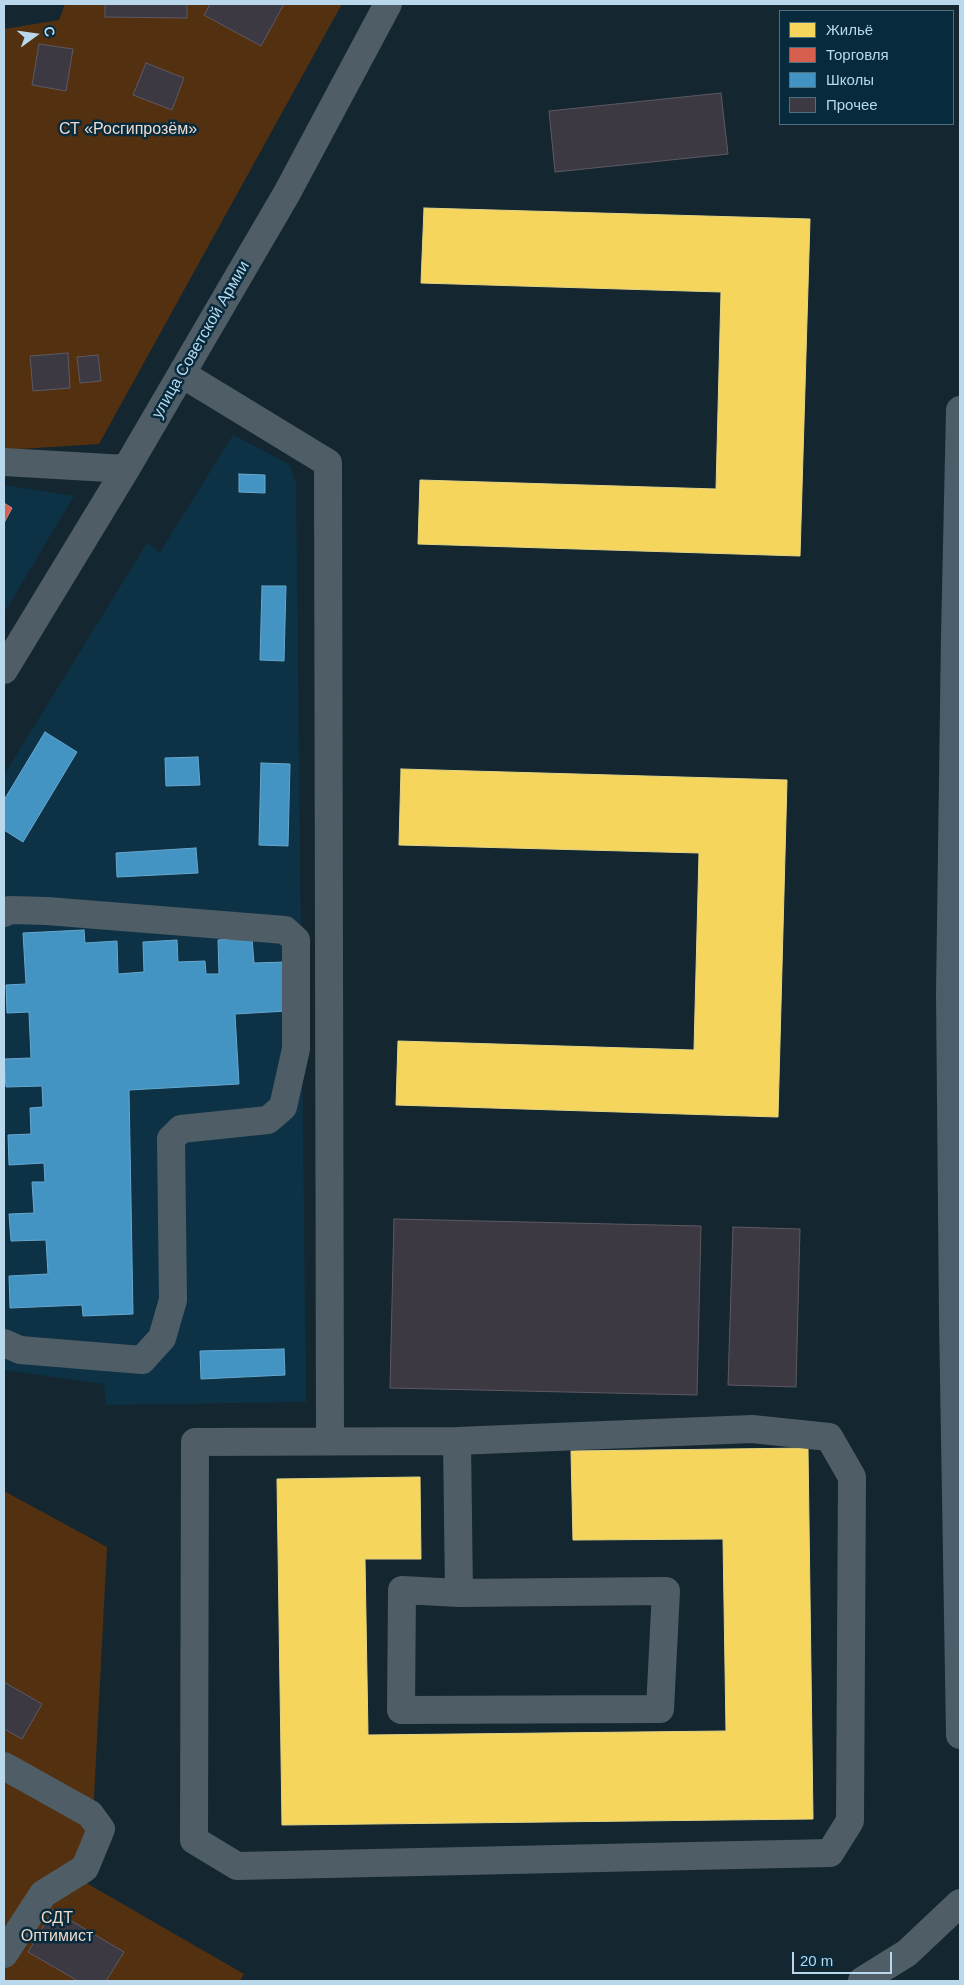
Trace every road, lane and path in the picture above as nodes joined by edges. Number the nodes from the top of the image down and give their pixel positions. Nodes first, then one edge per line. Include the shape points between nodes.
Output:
1 (388, 4) edge
2 (182, 374) junction
3 (960, 410) edge
4 (4, 462) edge
5 (126, 470) junction
6 (4, 670) edge
7 (4, 913) edge
8 (4, 1343) edge
9 (330, 1441) junction
10 (457, 1441) junction
11 (458, 1593) junction
12 (960, 1735) edge
13 (4, 1766) edge
14 (960, 1903) edge
15 (4, 1954) edge
16 (862, 1981) edge

1 - 2 street, улица Советской Армии via 287,192
2 - 5 street, улица Советской Армии
2 - 9 street via 328,462
3 - 12 main road via 950,993
4 - 5 street
5 - 6 street, улица Советской Армии
7 - 8 street via 10,910 47,911 285,930 296,940 296,1049 283,1107 268,1120 181,1129 171,1139 173,1300 162,1338 142,1360 20,1350
9 - 10 street
9 - 10 street via 195,1442 194,1840 237,1866 830,1853 850,1821 852,1476 829,1437 752,1429
10 - 11 street
11 - 11 street via 402,1590 401,1710 660,1709 666,1591
13 - 15 street via 90,1814 101,1829 85,1868 43,1894
14 - 16 street via 907,1954

